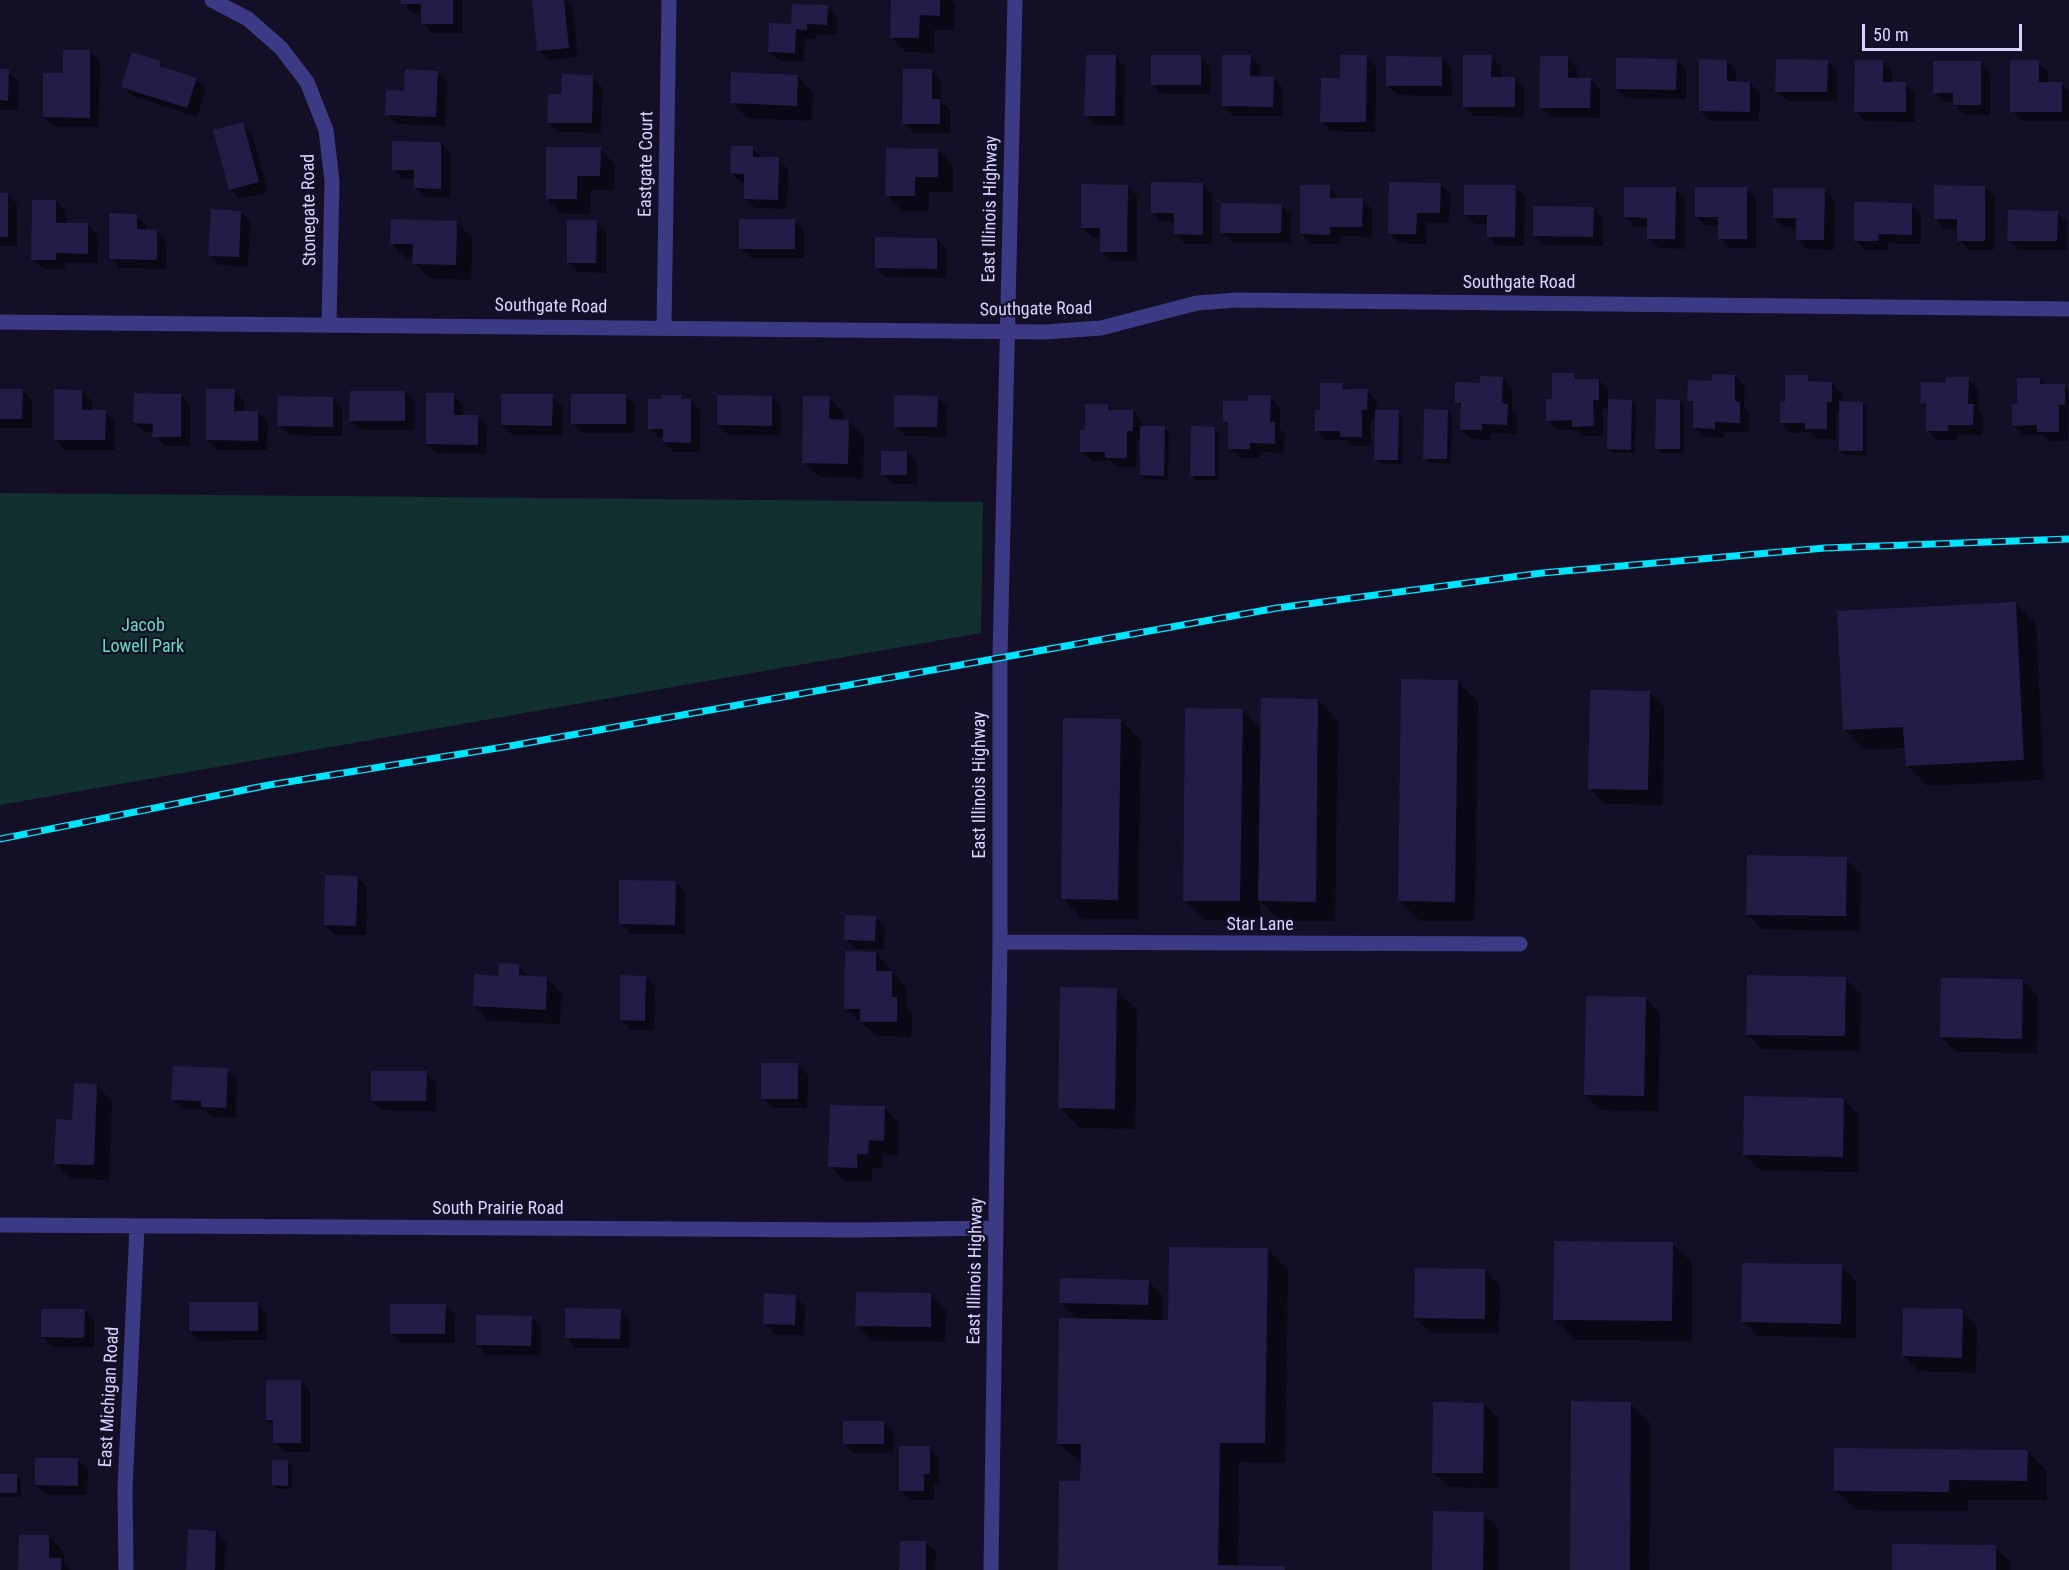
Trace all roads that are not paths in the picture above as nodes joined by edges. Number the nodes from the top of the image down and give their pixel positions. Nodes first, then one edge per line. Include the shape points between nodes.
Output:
1 (212, 0) edge
2 (669, 0) edge
3 (1015, 0) edge
4 (2069, 309) edge
5 (0, 322) edge
6 (329, 324) junction
7 (664, 328) junction
8 (1008, 331) junction
9 (1000, 942) junction
10 (1520, 945) dead end
11 (0, 1225) edge
12 (137, 1227) junction
13 (996, 1228) junction
14 (126, 1570) edge
15 (991, 1570) edge

1 - 6 street, Stonegate Road via 248,19 281,48 307,82 326,130 332,181
2 - 7 street, Eastgate Court
3 - 8 street, East Illinois Highway
4 - 8 street, Southgate Road via 1228,300 1171,308 1117,325 1084,330
5 - 6 street, Southgate Road
6 - 7 street, Southgate Road
7 - 8 street, Southgate Road
8 - 9 street, East Illinois Highway via 1000,645
9 - 10 street, Star Lane
9 - 13 street, East Illinois Highway
11 - 12 street, South Prairie Road
12 - 13 street, South Prairie Road
12 - 14 street, East Michigan Road via 125,1489
13 - 15 street, East Illinois Highway

